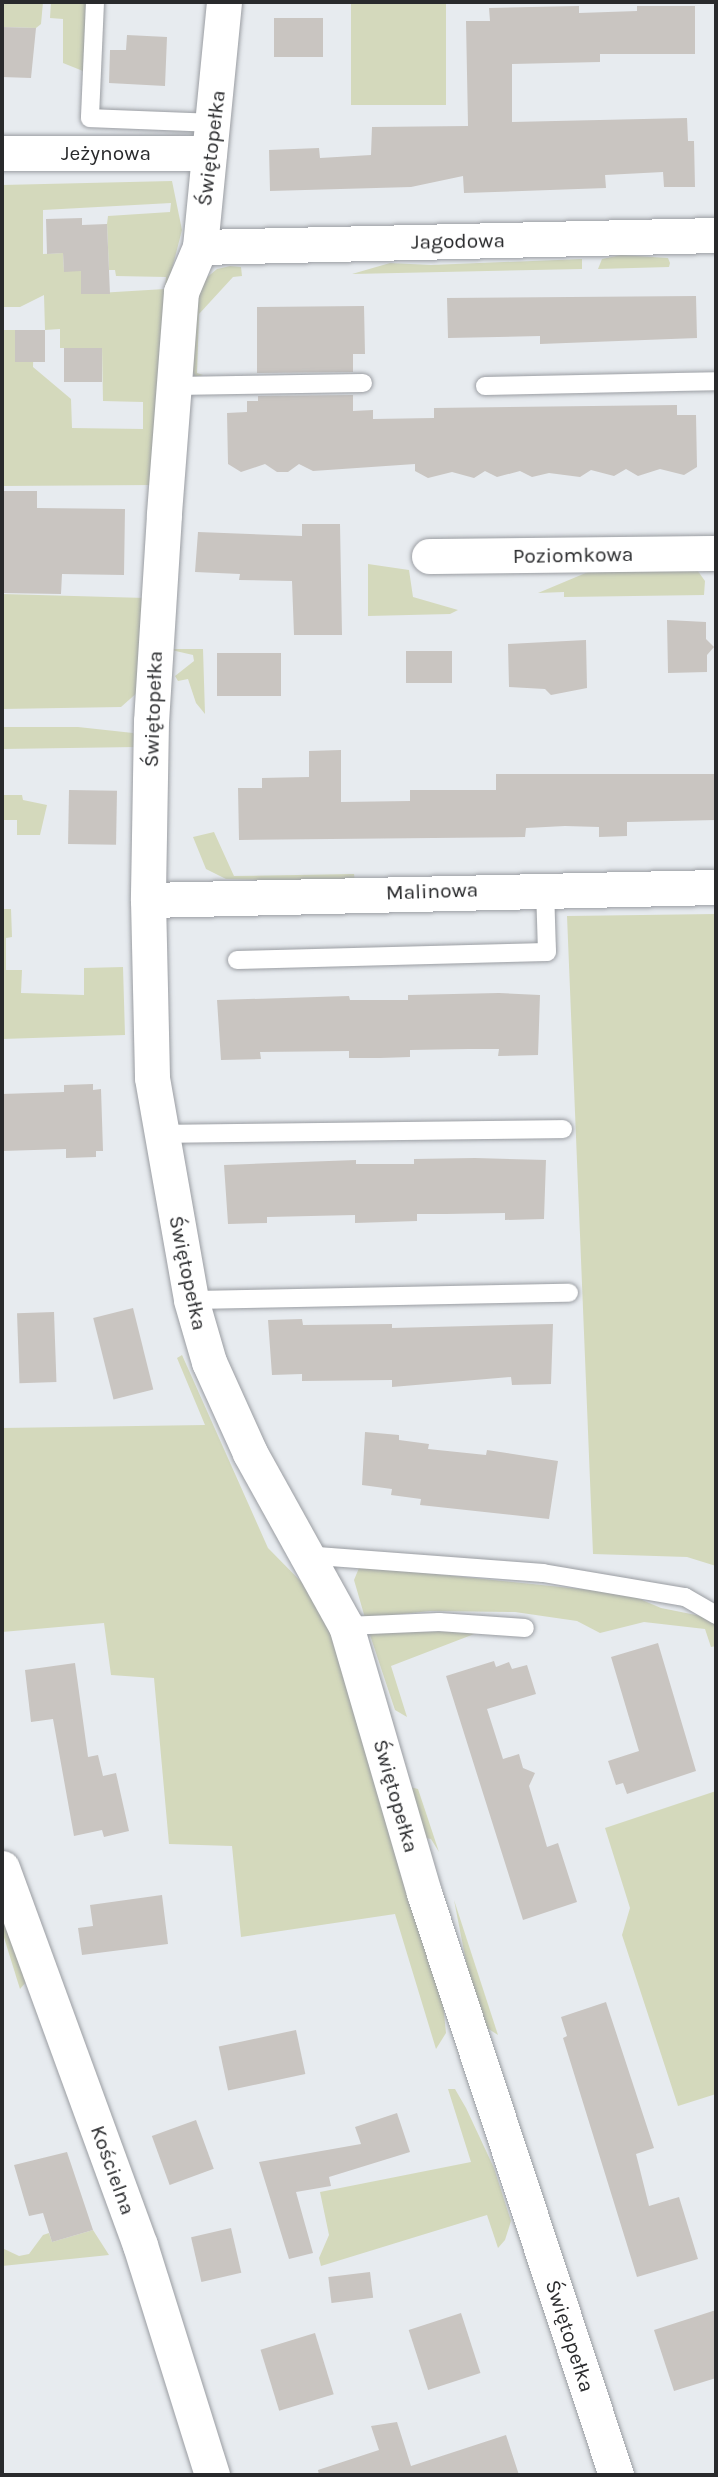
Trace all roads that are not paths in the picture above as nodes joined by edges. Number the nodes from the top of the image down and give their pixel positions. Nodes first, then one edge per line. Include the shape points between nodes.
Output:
1 (95, 2) edge
2 (224, 2) edge
3 (211, 138) junction
4 (2, 153) edge
5 (716, 236) edge
6 (200, 247) junction
7 (716, 381) edge
8 (363, 383) dead end
9 (175, 386) junction
10 (485, 386) dead end
11 (716, 553) edge
12 (429, 556) dead end
13 (716, 887) edge
14 (545, 888) junction
15 (148, 900) junction
16 (237, 960) dead end
17 (563, 1129) dead end
18 (162, 1134) junction
19 (569, 1293) dead end
20 (191, 1300) junction
21 (303, 1555) junction
22 (716, 1615) edge
23 (346, 1626) junction
24 (525, 1628) dead end
25 (2, 1868) edge
26 (212, 2475) edge
27 (616, 2475) edge

1 - 3 lane via 90,118
2 - 3 street, Świętopełka
3 - 4 street, Jeżynowa
3 - 6 street, Świętopełka
5 - 6 street, Jagodowa
6 - 9 street, Świętopełka via 181,292
7 - 10 lane
8 - 9 lane
9 - 15 street, Świętopełka via 151,721
11 - 12 street, Poziomkowa
13 - 14 street, Malinowa
14 - 15 street, Malinowa
14 - 16 lane via 547,952
15 - 18 street, Świętopełka via 149,1045
17 - 18 lane
18 - 20 street, Świętopełka
19 - 20 lane
20 - 21 street, Świętopełka via 209,1362
21 - 22 lane via 543,1573 695,1600
21 - 23 street, Świętopełka
23 - 24 lane via 439,1622
23 - 27 street, Świętopełka via 424,1893
25 - 26 street, Kościelna via 140,2245

